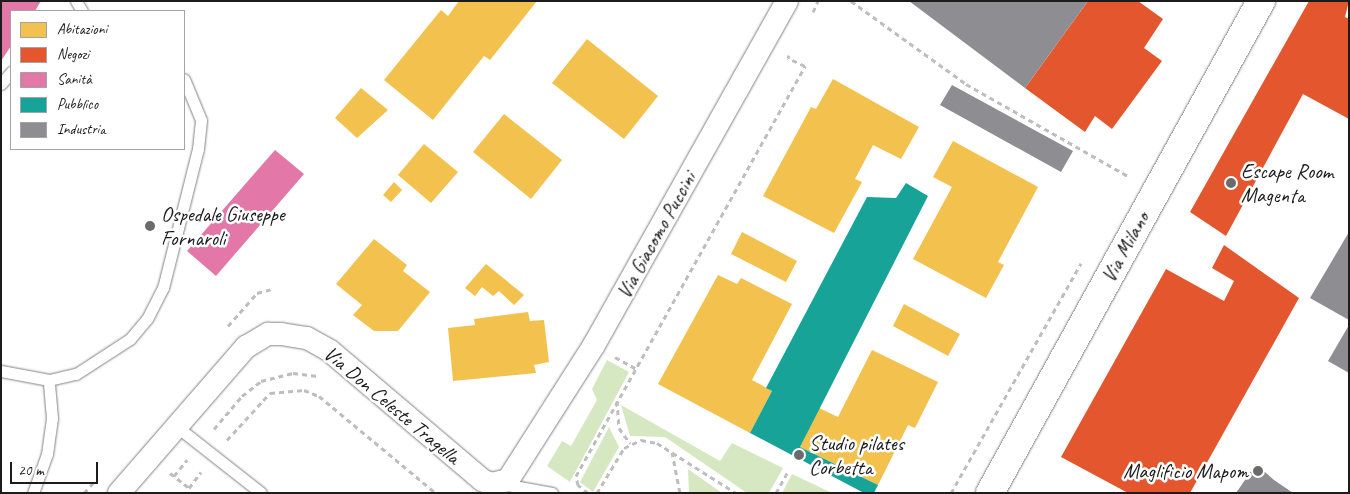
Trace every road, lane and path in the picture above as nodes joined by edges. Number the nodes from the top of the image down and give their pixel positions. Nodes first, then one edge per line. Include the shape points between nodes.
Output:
1 (787, 1) edge
2 (818, 1) edge
3 (851, 1) edge
4 (1261, 1) edge
5 (811, 14) dead end
6 (792, 49) dead end
7 (10, 73) edge
8 (185, 81) edge
9 (1, 84) edge
10 (1130, 177) dead end
11 (1, 371) edge
12 (321, 377) dead end
13 (49, 380) junction
14 (617, 398) junction
15 (176, 426) junction
16 (210, 434) dead end
17 (630, 443) junction
18 (671, 451) junction
19 (192, 453) dead end
20 (214, 455) junction
21 (788, 471) dead end
22 (495, 489) edge
23 (33, 493) edge
24 (119, 493) edge
25 (261, 493) edge
26 (436, 493) edge
27 (552, 493) edge
28 (588, 493) edge
29 (597, 493) edge
30 (680, 493) edge
31 (736, 493) edge
32 (776, 493) edge
33 (990, 493) edge

1 - 22 street, Via Giacomo Puccini via 594,345 521,466
2 - 5 path
3 - 10 path via 966,84
4 - 33 street, Via Milano
6 - 14 path via 788,58 805,66
7 - 9 lane
8 - 13 lane via 201,120 198,149 163,288 130,339 76,374
11 - 13 lane
12 - 16 path via 293,373 261,381 242,396
13 - 23 lane via 51,427
14 - 17 path via 618,428
14 - 28 path via 576,476 578,485
15 - 20 lane
15 - 22 street, Via Don Celeste Tragella via 246,347 268,334 294,335 330,351
15 - 24 street
17 - 18 path via 649,440
17 - 29 path
18 - 30 path
18 - 31 path
19 - 20 path via 174,476 189,488
20 - 25 lane
20 - 26 path via 270,393 299,389 320,396
21 - 32 path
22 - 27 lane

